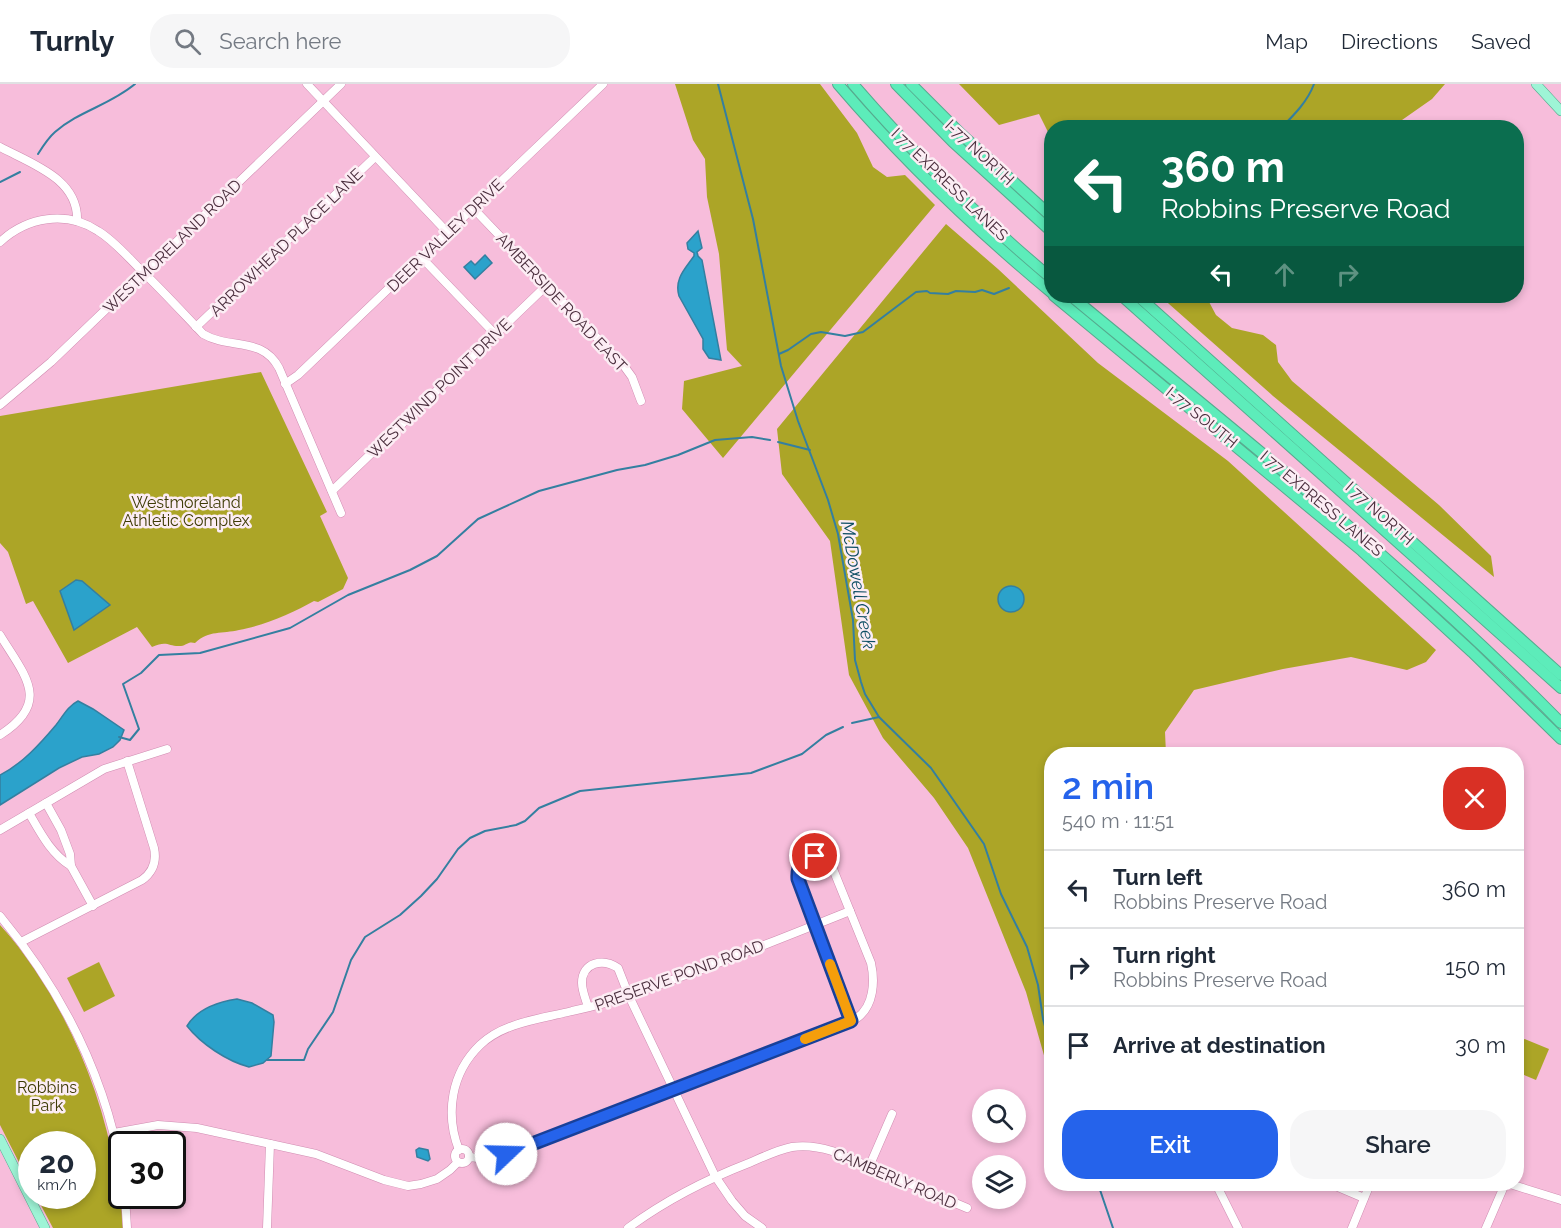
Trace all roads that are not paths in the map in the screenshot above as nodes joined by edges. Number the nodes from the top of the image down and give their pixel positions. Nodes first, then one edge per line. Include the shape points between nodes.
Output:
1 (307, 84) edge
2 (341, 84) edge
3 (603, 84) edge
4 (838, 84) edge
5 (853, 84) edge
6 (896, 84) edge
7 (911, 84) edge
8 (1536, 84) edge
9 (323, 101) junction
10 (1561, 111) edge
11 (0, 147) edge
12 (375, 157) junction
13 (473, 208) junction
14 (1044, 210) edge
15 (77, 222) junction
16 (1044, 225) edge
17 (448, 233) junction
18 (0, 242) edge
19 (422, 258) junction
20 (1044, 272) edge
21 (144, 273) junction
22 (547, 285) junction
23 (1044, 286) edge
24 (1064, 303) edge
25 (1079, 303) edge
26 (1130, 303) edge
27 (1146, 303) edge
28 (1137, 309) junction
29 (196, 327) junction
30 (495, 334) junction
31 (1200, 351) junction
32 (285, 384) junction
33 (641, 401) dead end
34 (0, 405) edge
35 (332, 491) junction
36 (341, 513) dead end
37 (1443, 609) junction
38 (0, 635) edge
39 (1561, 675) edge
40 (1508, 686) junction
41 (1561, 687) edge
42 (1561, 723) edge
43 (0, 735) edge
44 (1561, 739) edge
45 (167, 749) dead end
46 (127, 761) junction
47 (46, 803) junction
48 (29, 813) junction
49 (0, 830) edge
50 (71, 866) junction
51 (93, 906) junction
52 (850, 911) junction
53 (0, 916) edge
54 (815, 925) junction
55 (21, 942) junction
56 (629, 996) junction
57 (588, 1007) junction
58 (851, 1021) junction
59 (672, 1089) junction
60 (892, 1114) dead end
61 (113, 1131) edge
62 (125, 1131) edge
63 (0, 1139) edge
64 (270, 1144) junction
65 (459, 1150) junction
66 (469, 1157) junction
67 (458, 1162) junction
68 (869, 1167) junction
69 (715, 1176) junction
70 (1524, 1188) edge
71 (1219, 1191) edge
72 (1348, 1191) edge
73 (1367, 1191) edge
74 (1502, 1191) edge
75 (1364, 1198) junction
76 (1561, 1200) edge
77 (967, 1208) dead end
78 (126, 1209) edge
79 (45, 1228) edge
80 (127, 1228) edge
81 (267, 1228) edge
82 (628, 1228) edge
83 (762, 1228) edge
84 (1238, 1228) edge
85 (1352, 1228) edge
86 (1486, 1228) edge

1 - 9 street
2 - 9 street, WESTMORELAND ROAD
3 - 13 street, DEER VALLEY DRIVE
4 - 23 highway, I-77 SOUTH via 928,181
5 - 20 highway, I 77 EXPRESS LANES via 942,180
6 - 16 highway, I 77 EXPRESS LANES
7 - 14 highway, I-77 NORTH
8 - 10 main road
9 - 12 street
9 - 21 street, WESTMORELAND ROAD
11 - 15 street via 63,183 75,200
12 - 17 street
12 - 29 street, ARROWHEAD PLACE LANE
13 - 17 street, DEER VALLEY DRIVE
13 - 22 street, AMBERSIDE ROAD EAST
15 - 18 street via 55,218 32,222
15 - 21 street via 103,234
17 - 19 street, DEER VALLEY DRIVE
19 - 30 street
19 - 32 street, DEER VALLEY DRIVE
21 - 29 street
21 - 34 street, WESTMORELAND ROAD
22 - 30 street, WESTWIND POINT DRIVE
22 - 33 street, AMBERSIDE ROAD EAST via 624,366
24 - 40 highway, I-77 SOUTH via 1332,526
25 - 37 highway, I 77 EXPRESS LANES via 1332,511
26 - 28 highway, I 77 EXPRESS LANES
27 - 31 highway
28 - 31 highway
28 - 41 highway, I 77 EXPRESS LANES
29 - 32 street via 208,337 265,351
30 - 35 street, WESTWIND POINT DRIVE
31 - 39 highway, I 77 NORTH
32 - 35 street
35 - 36 street
37 - 40 highway
37 - 42 highway, I 77 EXPRESS LANES
38 - 43 street via 27,680 30,694 24,716
40 - 44 highway
45 - 46 street
46 - 47 street via 104,769
46 - 51 street via 154,848 154,864 142,880
47 - 48 street
47 - 50 street via 61,830
48 - 49 street
48 - 50 street via 50,847
50 - 51 street
51 - 55 street
52 - 54 street, PRESERVE POND ROAD
52 - 54 street via 831,864 822,857 810,857 800,865 798,879
52 - 58 street via 874,977 867,1007
53 - 55 street
54 - 56 street, PRESERVE POND ROAD
54 - 58 street
55 - 61 street via 85,1050
56 - 57 street, PRESERVE POND ROAD
56 - 57 street via 618,968 598,962 583,976
56 - 59 street
57 - 65 street, PRESERVE POND ROAD via 508,1027 479,1045 454,1088 452,1117
58 - 59 street
59 - 66 street via 496,1158
59 - 69 street
60 - 68 street
62 - 64 street via 172,1125
63 - 79 main road
64 - 67 street via 316,1154 405,1185 437,1179
64 - 81 street
65 - 66 street via 466,1150
65 - 67 street via 455,1156
66 - 67 street via 465,1163
68 - 69 street, CAMBERLY ROAD via 832,1151 799,1147
68 - 77 street, CAMBERLY ROAD
69 - 82 street, CAMBERLY ROAD via 670,1199
69 - 83 street via 732,1201
70 - 76 street
71 - 84 street
72 - 75 street
73 - 75 street
74 - 86 street
75 - 85 street
78 - 80 street

